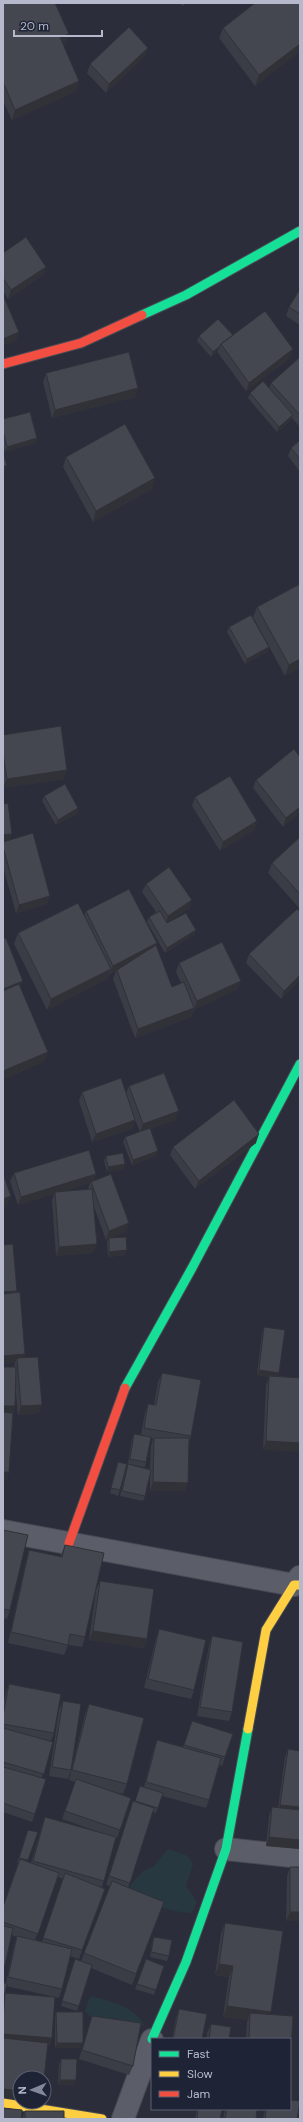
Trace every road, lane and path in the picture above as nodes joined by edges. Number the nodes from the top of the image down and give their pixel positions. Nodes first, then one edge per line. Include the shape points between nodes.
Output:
1 (300, 231) edge
2 (3, 364) edge
3 (300, 1064) edge
4 (3, 1531) edge
5 (69, 1542) junction
6 (298, 1582) edge
7 (226, 1849) junction
8 (300, 1857) edge
9 (153, 2038) edge
10 (151, 2043) edge
11 (3, 2103) edge
12 (102, 2119) edge
13 (123, 2119) edge

1 - 2 street via 186,295 80,343
3 - 5 street via 122,1394
4 - 5 street
5 - 6 street
6 - 7 street via 266,1630
7 - 8 street
7 - 9 street via 186,1962
10 - 13 street
11 - 12 street

